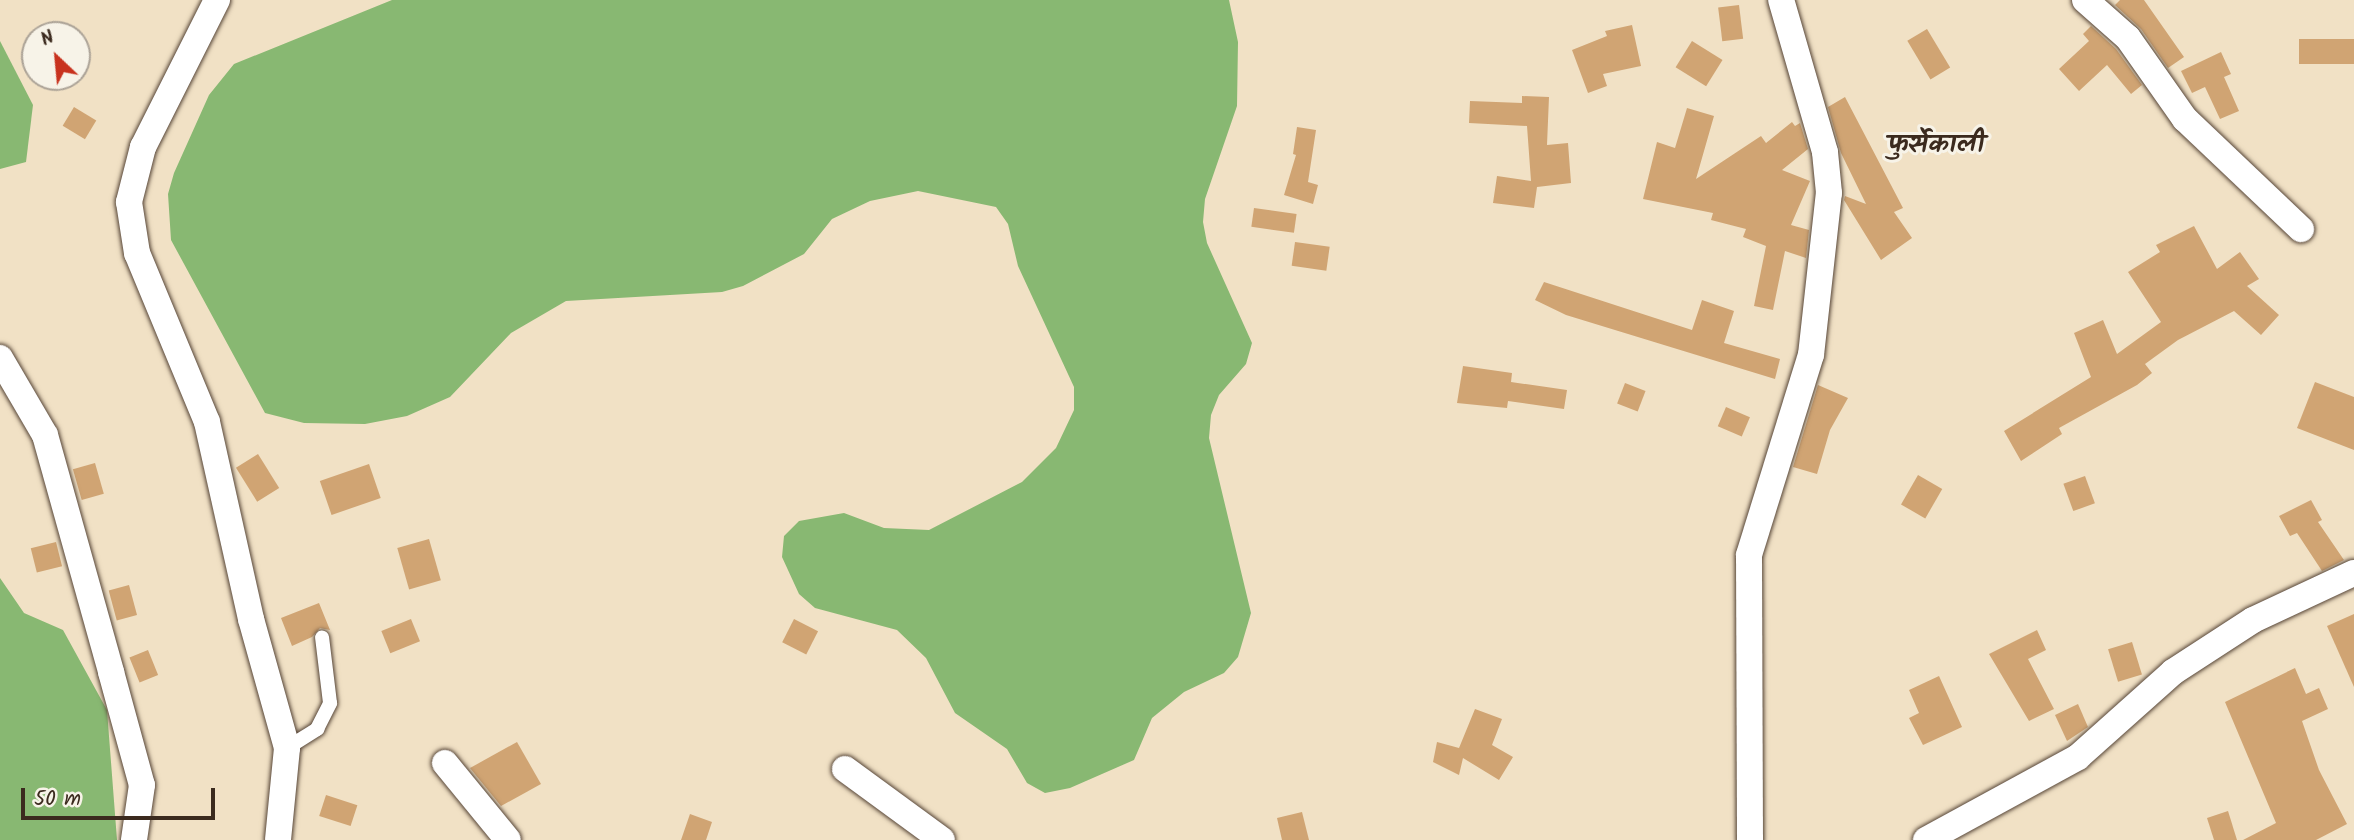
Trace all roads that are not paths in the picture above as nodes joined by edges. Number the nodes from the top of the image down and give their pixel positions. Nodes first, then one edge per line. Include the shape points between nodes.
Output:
1 (217, 0) edge
2 (1781, 0) edge
3 (2085, 0) edge
4 (2301, 229) dead end
5 (0, 358) edge
6 (2354, 573) edge
7 (322, 638) dead end
8 (288, 748) junction
9 (445, 764) dead end
10 (845, 769) dead end
11 (134, 840) edge
12 (278, 840) edge
13 (508, 840) edge
14 (942, 840) edge
15 (1750, 840) edge
16 (1926, 840) edge

1 - 8 street via 143,146 129,202 137,253 207,422 251,619
2 - 15 street via 1825,152 1829,192 1811,355 1749,555
3 - 4 street via 2128,38 2186,119
5 - 11 street via 45,435 115,685 142,785
6 - 16 street via 2253,621 2173,672 2078,757
7 - 8 lane via 330,703 317,729
8 - 12 street
9 - 13 street
10 - 14 street

